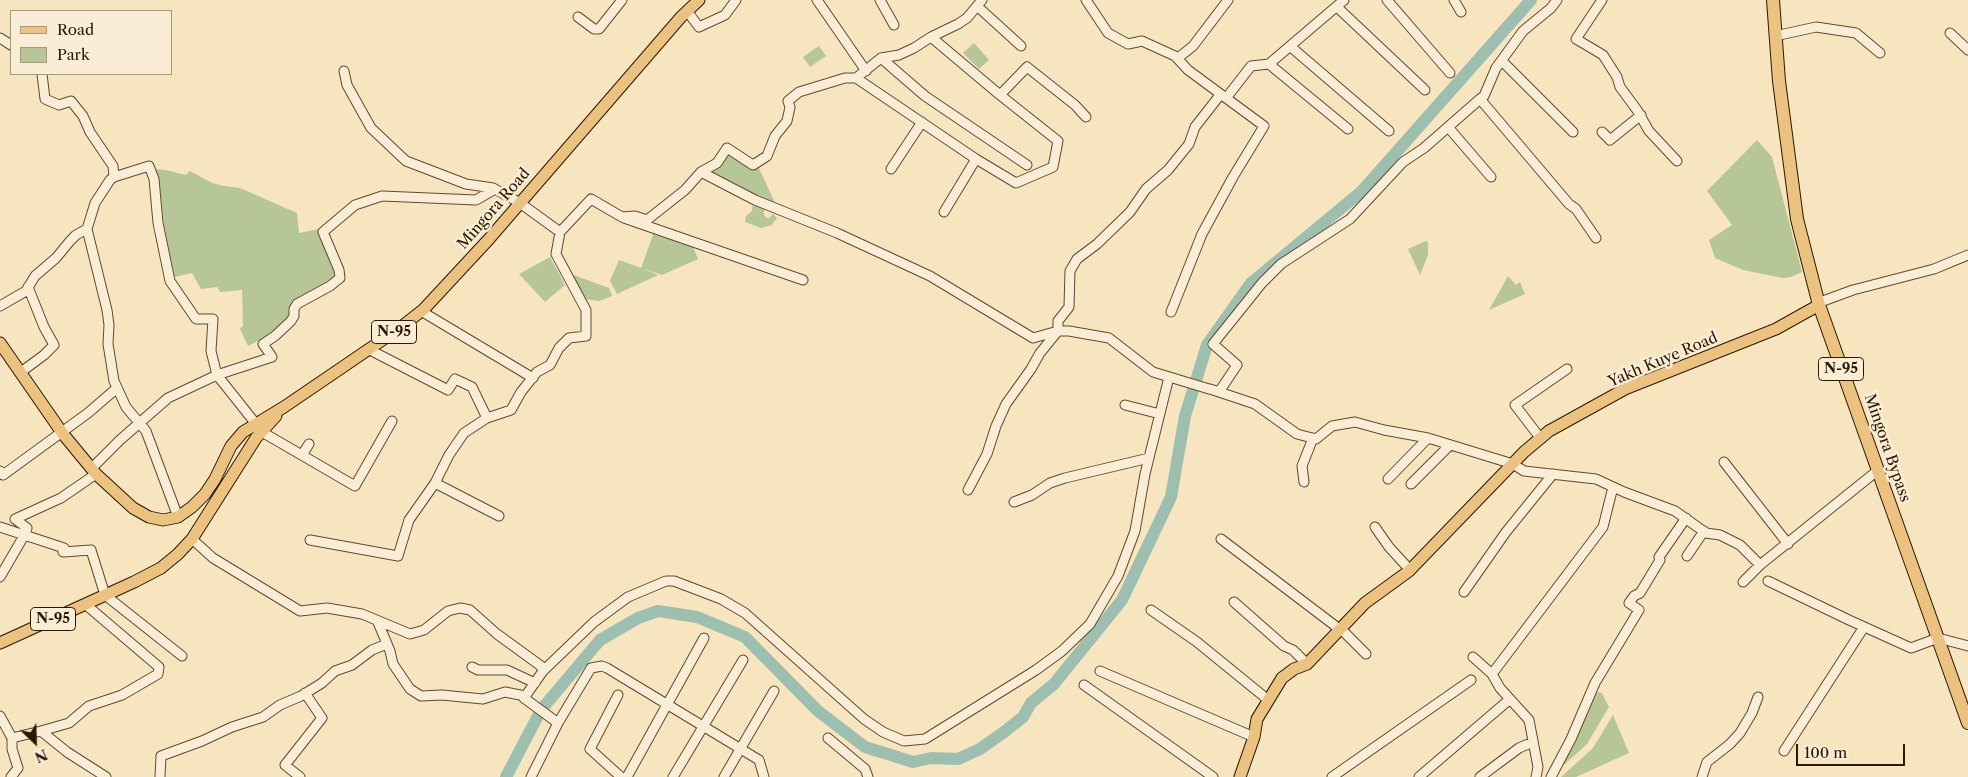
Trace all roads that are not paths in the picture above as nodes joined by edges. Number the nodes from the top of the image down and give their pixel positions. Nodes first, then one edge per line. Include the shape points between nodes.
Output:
1 (622, 0) edge
2 (699, 0) edge
3 (736, 0) edge
4 (817, 0) edge
5 (880, 0) edge
6 (1086, 0) edge
7 (1228, 0) edge
8 (1344, 0) edge
9 (1387, 0) edge
10 (1454, 0) edge
11 (1557, 0) edge
12 (1602, 0) edge
13 (1773, 0) edge
14 (980, 3) edge
15 (1337, 7) junction
16 (687, 11) junction
17 (1461, 12) dead end
18 (578, 17) dead end
19 (894, 25) dead end
20 (1950, 34) dead end
21 (931, 36) junction
22 (1775, 36) junction
23 (1021, 46) dead end
24 (1291, 47) junction
25 (1968, 50) edge
26 (1880, 53) dead end
27 (881, 58) junction
28 (1178, 58) junction
29 (1502, 60) junction
30 (1269, 64) junction
31 (344, 71) dead end
32 (866, 71) junction
33 (1450, 73) dead end
34 (42, 75) edge
35 (856, 78) junction
36 (1425, 90) dead end
37 (1000, 95) junction
38 (1227, 97) junction
39 (1480, 99) junction
40 (1641, 115) junction
41 (1086, 117) dead end
42 (922, 122) junction
43 (1448, 127) junction
44 (1348, 129) dead end
45 (1389, 131) dead end
46 (1574, 132) dead end
47 (1602, 132) dead end
48 (976, 159) junction
49 (1677, 161) dead end
50 (1027, 165) dead end
51 (891, 169) dead end
52 (701, 172) junction
53 (114, 177) junction
54 (1491, 177) dead end
55 (495, 189) junction
56 (520, 203) junction
57 (944, 212) dead end
58 (622, 217) junction
59 (87, 229) junction
60 (560, 232) junction
61 (1596, 238) dead end
62 (1968, 255) edge
63 (803, 280) dead end
64 (28, 288) junction
65 (1819, 305) junction
66 (0, 306) edge
67 (421, 311) junction
68 (1170, 312) dead end
69 (1058, 331) junction
70 (1, 347) edge
71 (368, 349) junction
72 (1567, 369) dead end
73 (21, 372) junction
74 (217, 375) junction
75 (1172, 377) junction
76 (532, 378) junction
77 (117, 388) junction
78 (1213, 390) junction
79 (1125, 405) dead end
80 (1160, 414) junction
81 (487, 418) junction
82 (392, 421) dead end
83 (140, 424) junction
84 (259, 428) junction
85 (61, 432) junction
86 (1312, 438) junction
87 (1428, 438) junction
88 (1541, 439) junction
89 (309, 444) dead end
90 (1449, 446) junction
91 (302, 455) junction
92 (1149, 458) junction
93 (1724, 462) dead end
94 (1513, 464) junction
95 (0, 471) edge
96 (94, 471) junction
97 (1877, 471) junction
98 (1553, 474) junction
99 (1388, 479) dead end
100 (1304, 482) dead end
101 (435, 483) junction
102 (1411, 484) dead end
103 (1613, 487) junction
104 (968, 490) dead end
105 (1014, 502) dead end
106 (178, 516) junction
107 (499, 516) dead end
108 (1686, 518) junction
109 (0, 528) edge
110 (1375, 528) dead end
111 (1704, 531) junction
112 (25, 534) junction
113 (192, 539) junction
114 (1222, 539) dead end
115 (310, 540) dead end
116 (1788, 544) junction
117 (1687, 556) dead end
118 (1760, 565) junction
119 (1410, 570) junction
120 (0, 577) edge
121 (1768, 581) dead end
122 (1743, 582) dead end
123 (1464, 592) dead end
124 (105, 595) junction
125 (1234, 602) dead end
126 (85, 604) junction
127 (1151, 610) dead end
128 (377, 620) junction
129 (1864, 627) junction
130 (1340, 628) junction
131 (704, 638) dead end
132 (1938, 638) junction
133 (0, 643) edge
134 (387, 644) junction
135 (1968, 646) edge
136 (1366, 654) dead end
137 (182, 656) dead end
138 (1473, 657) dead end
139 (743, 660) dead end
140 (1307, 664) junction
141 (472, 667) dead end
142 (543, 671) junction
143 (1100, 671) dead end
144 (1492, 674) junction
145 (1471, 680) dead end
146 (535, 683) junction
147 (1084, 686) dead end
148 (774, 691) dead end
149 (305, 693) junction
150 (618, 695) dead end
151 (1758, 696) dead end
152 (527, 698) junction
153 (1510, 699) junction
154 (1268, 700) junction
155 (666, 704) junction
156 (0, 716) edge
157 (556, 721) junction
158 (1968, 723) edge
159 (704, 727) junction
160 (41, 732) junction
161 (1254, 737) junction
162 (12, 738) junction
163 (828, 738) dead end
164 (1533, 742) junction
165 (740, 749) junction
166 (1784, 751) dead end
167 (11, 777) edge
168 (106, 777) edge
169 (160, 777) edge
170 (300, 777) edge
171 (531, 777) edge
172 (621, 777) edge
173 (627, 777) edge
174 (673, 777) edge
175 (724, 777) edge
176 (764, 777) edge
177 (868, 777) edge
178 (1213, 777) edge
179 (1240, 777) edge
180 (1332, 777) edge
181 (1419, 777) edge
182 (1480, 777) edge
183 (1536, 777) edge
184 (1551, 777) edge
185 (1702, 777) edge

1 - 18 street via 599,30
2 - 16 main road, Mingora Road / N-95
3 - 16 street via 725,15 699,27
4 - 32 street
5 - 19 street
6 - 28 street via 1108,33 1128,44 1142,41
7 - 28 street via 1193,46
8 - 15 street
9 - 33 street
10 - 17 street
11 - 29 street via 1523,31
12 - 40 street via 1576,39 1603,55 1620,87
13 - 22 highway, Mingora Bypass / N-95
14 - 21 street via 958,24
14 - 23 street
15 - 24 street
15 - 36 street
16 - 56 main road, Mingora Road / N-95
20 - 25 street
21 - 27 street via 899,55
21 - 37 street
22 - 26 street via 1816,27 1856,33
22 - 65 highway, Mingora Bypass / N-95 via 1797,219
24 - 30 street
24 - 45 street
27 - 32 street
27 - 50 street via 925,96
28 - 38 street via 1188,70
29 - 39 street
29 - 46 street
30 - 38 street via 1251,66
30 - 44 street
31 - 55 street via 347,85 371,128 406,161 466,184
32 - 35 street
34 - 53 street via 45,99 59,105 71,101 113,166
35 - 42 street
35 - 52 street via 845,78 799,92 788,101 787,121 775,136 767,156 753,165 727,148 718,162
37 - 41 street via 1027,67
37 - 48 street via 1058,141 1052,166 1016,183
38 - 68 street via 1264,126 1202,234
38 - 69 street via 1220,95 1195,127 1189,144 1168,170 1146,189 1130,212 1097,244 1077,258 1070,271 1069,307 1058,321
39 - 43 street
39 - 61 street via 1576,209
40 - 47 street via 1610,140
40 - 49 street via 1649,131
42 - 48 street
42 - 51 street
43 - 54 street
43 - 78 street via 1402,162 1350,219 1281,264 1262,283 1213,344 1237,365
48 - 57 street
52 - 58 street via 685,190 647,220 635,216
52 - 69 street via 754,200 930,276 1033,338
53 - 59 street via 95,203
53 - 74 street via 149,166 154,179 158,223 170,281 196,319 213,319 211,351
55 - 56 street
55 - 74 street via 476,200 382,196 355,205 323,232 340,278 297,304 290,321 263,344 272,357
56 - 60 street
56 - 67 main road, Mingora Road / N-95
58 - 60 street via 591,199
58 - 63 street
59 - 64 street via 76,235 35,276
59 - 77 street via 108,310 108,344
60 - 76 street via 556,254 586,310 586,336 569,338 550,365
62 - 65 street via 1934,269 1853,290
64 - 66 street
64 - 73 street via 54,345
65 - 88 main road, Yakh Kuye Road via 1776,329 1625,389 1549,431
65 - 97 highway, Mingora Bypass / N-95
67 - 71 main road, Mingora Road / N-95
67 - 76 street
69 - 75 street via 1109,338 1153,372
69 - 104 street via 1006,404 987,454
70 - 73 main road
71 - 81 street via 448,390 455,379 472,387
71 - 84 main road, Mingora Road / N-95
72 - 88 street via 1515,405
73 - 85 main road
74 - 83 street via 168,398
74 - 84 street
75 - 78 street
75 - 80 street
76 - 81 street via 511,410
77 - 83 street via 126,407
77 - 85 street
78 - 86 street via 1256,404 1297,434
79 - 80 street
80 - 92 street
81 - 101 street via 464,433
82 - 91 street via 355,486
83 - 96 street via 120,440
83 - 106 street via 146,431
84 - 91 street
84 - 106 main road via 243,432 231,446 205,494
84 - 113 main road, N-95
85 - 95 street via 3,475
85 - 96 main road
86 - 87 street via 1316,439 1332,426 1355,422
86 - 100 street via 1302,466
87 - 90 street
87 - 99 street
88 - 94 main road, Yakh Kuye Road
89 - 91 street
90 - 94 street
90 - 102 street
92 - 105 street via 1065,478
92 - 142 street via 1135,531 1107,598 1090,624 1036,670 926,739 904,741 883,732 864,719 745,612 674,581 666,581 628,597 594,622
93 - 116 street
94 - 98 street via 1524,471
94 - 119 main road, Yakh Kuye Road
96 - 106 main road via 133,508 149,517 163,520
96 - 112 street via 61,498 15,519 27,528
97 - 116 street
97 - 132 highway, Mingora Bypass / N-95
98 - 103 street via 1584,476
98 - 123 street via 1506,532
101 - 107 street
101 - 115 street via 409,520 398,556
103 - 108 street via 1675,510
103 - 144 street via 1604,527
108 - 111 street
108 - 184 street via 1640,593 1629,603 1639,610 1595,683
109 - 112 street
110 - 119 street
111 - 117 street
111 - 118 street via 1740,545
112 - 120 street
112 - 124 street via 64,548 63,552 91,550
113 - 124 main road, N-95 via 161,568
113 - 128 street via 213,558 300,611 327,608
114 - 130 street
116 - 118 street
118 - 122 street
119 - 130 main road, Yakh Kuye Road via 1365,604
121 - 129 street
124 - 126 main road, N-95
124 - 137 street
125 - 140 street
126 - 133 main road, N-95
126 - 160 street via 159,667 158,674 122,695 89,706 69,723
127 - 154 street via 1197,642
128 - 134 street
128 - 142 street via 410,634 424,630 448,611 470,610 541,666
129 - 132 street via 1911,648
129 - 166 street
130 - 136 street
130 - 140 main road, Yakh Kuye Road
131 - 155 street
132 - 135 street
132 - 158 highway, Mingora Bypass / N-95
134 - 149 street via 372,650 352,665 335,671
134 - 152 street via 393,664 410,689 421,696 483,699 505,692
138 - 144 street
139 - 159 street
140 - 154 main road, Yakh Kuye Road via 1282,678
141 - 146 street via 507,670
142 - 146 street
143 - 161 street
144 - 153 street
145 - 180 street
146 - 152 street
147 - 178 street
148 - 165 street
149 - 169 street via 263,717 161,756
149 - 170 street via 322,718 285,765
150 - 172 street via 590,749
151 - 185 street via 1740,733 1707,762
152 - 157 street
153 - 164 street via 1529,720
153 - 181 street
154 - 161 main road, Yakh Kuye Road via 1257,719
155 - 157 street via 607,668 591,668
155 - 159 street
155 - 173 street
156 - 162 street
157 - 171 street
159 - 165 street
159 - 174 street
160 - 162 street
160 - 168 street
161 - 179 main road, Yakh Kuye Road
162 - 167 street via 18,768
163 - 177 street via 865,769
164 - 182 street via 1519,748
164 - 183 street via 1538,767
165 - 175 street
165 - 176 street via 759,760

